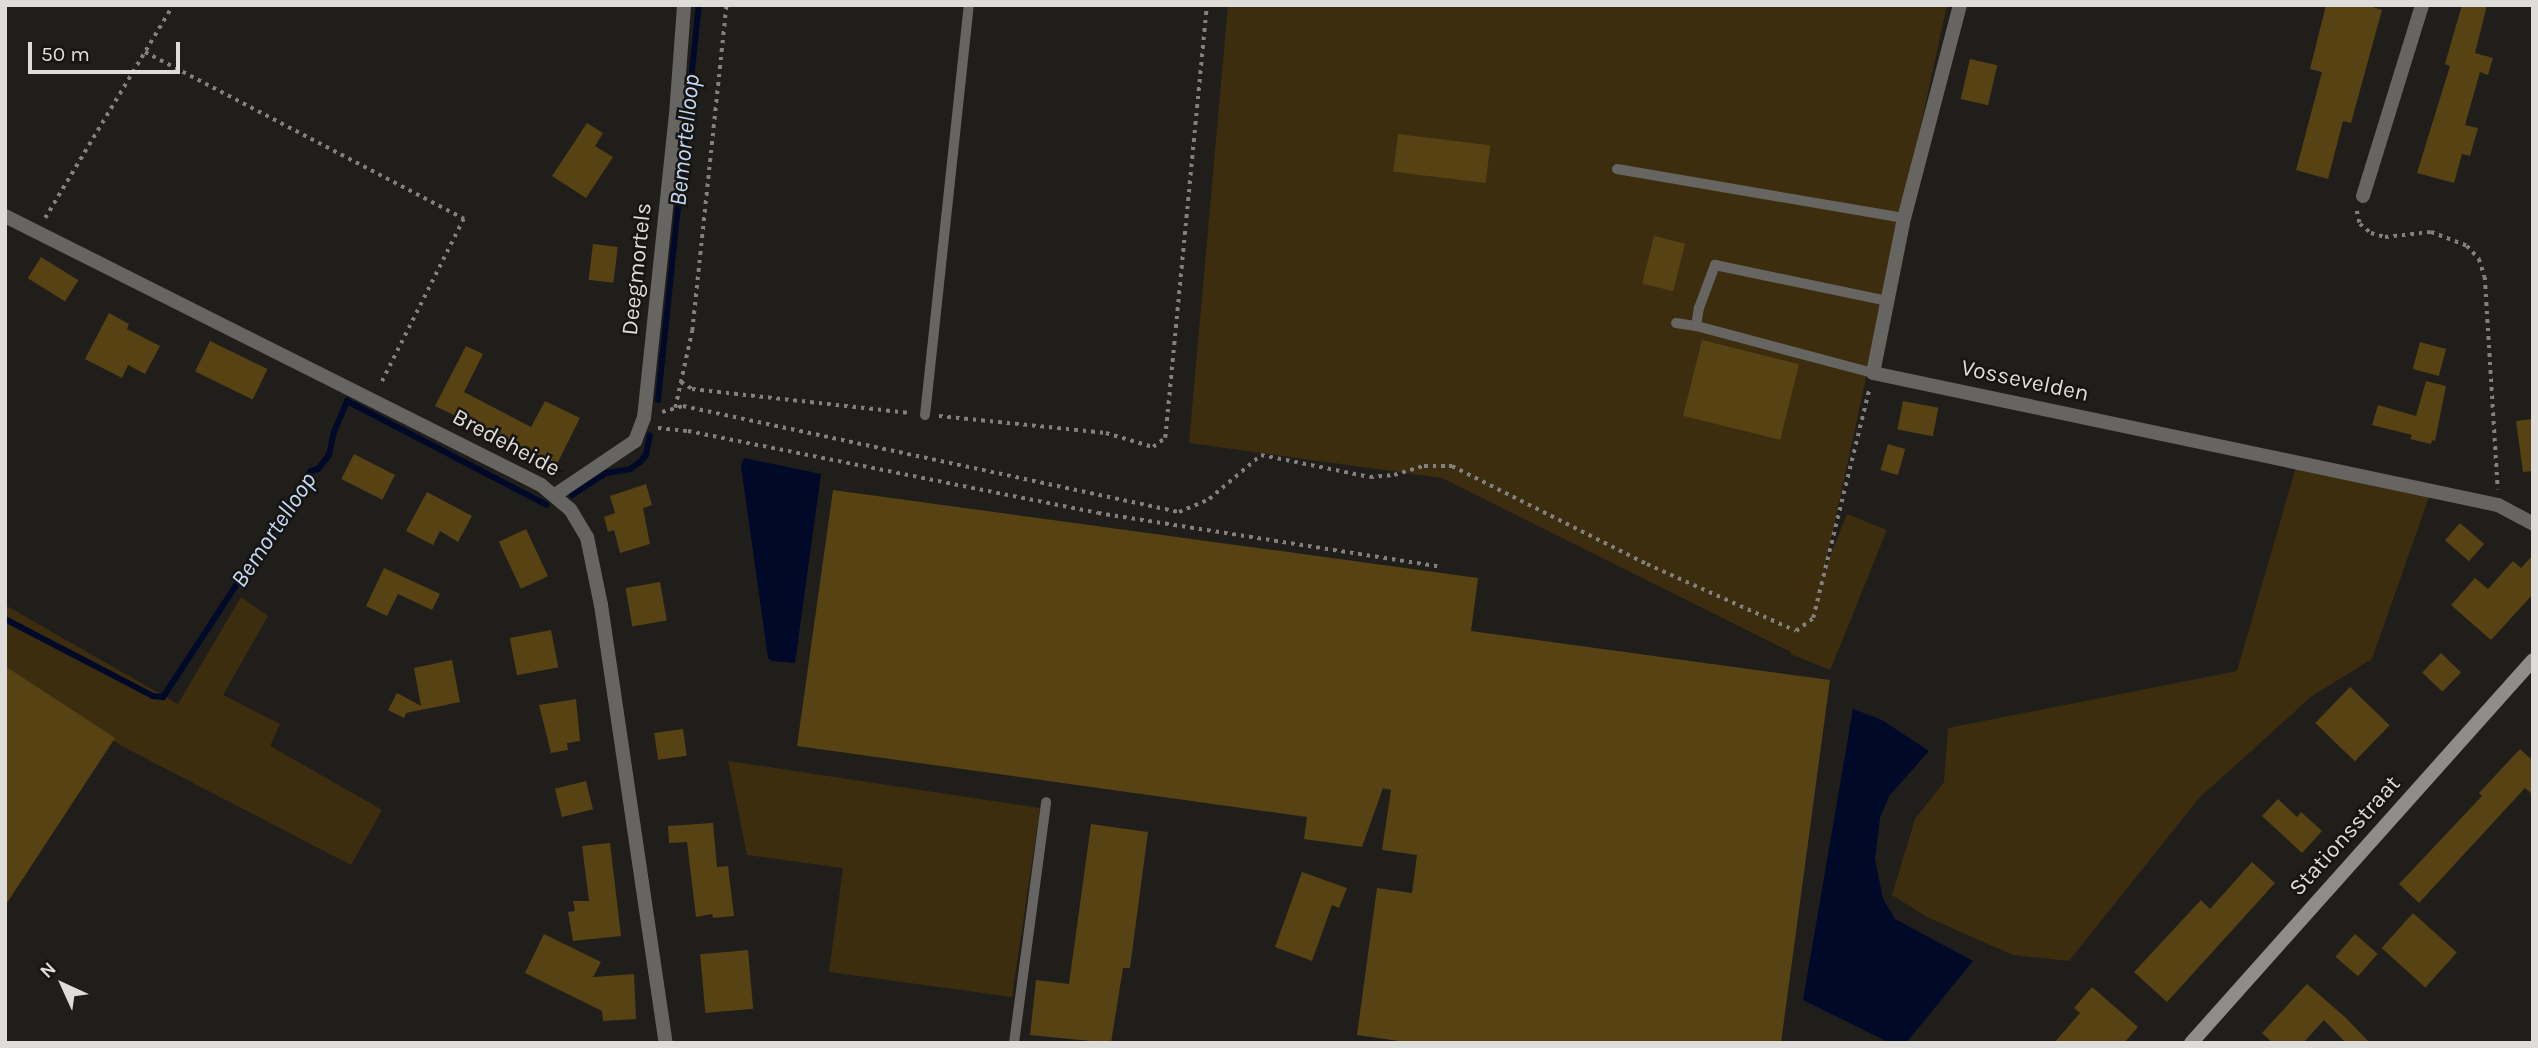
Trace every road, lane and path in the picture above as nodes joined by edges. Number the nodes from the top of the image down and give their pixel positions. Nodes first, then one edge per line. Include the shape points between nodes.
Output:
1 (173, 5) edge
2 (684, 5) edge
3 (726, 5) edge
4 (969, 5) edge
5 (1207, 5) edge
6 (1960, 5) edge
7 (2422, 5) edge
8 (145, 52) junction
9 (1618, 169) dead end
10 (2362, 196) joint
11 (5, 216) edge
12 (1904, 218) junction
13 (37, 232) junction
14 (1888, 301) junction
15 (1676, 323) dead end
16 (1696, 326) junction
17 (1873, 373) junction
18 (681, 382) junction
19 (373, 400) junction
20 (676, 408) junction
21 (925, 415) junction
22 (641, 424) junction
23 (555, 495) junction
24 (2498, 505) junction
25 (2533, 524) edge
26 (1441, 567) dead end
27 (2533, 660) edge
28 (1046, 802) dead end
29 (666, 1043) edge
30 (1014, 1043) edge
31 (2191, 1043) edge

1 - 8 path
2 - 22 street, Deegmortels
3 - 18 path via 692,331
4 - 21 lane
5 - 21 path via 1165,438 1153,447 1106,433
6 - 12 street
7 - 10 street
8 - 13 path
8 - 19 path via 464,219
9 - 12 lane
10 - 24 path via 2357,211 2360,225 2371,233 2385,237 2431,232 2467,246 2479,259 2485,277
11 - 13 street, Bredeheide
12 - 14 street
13 - 19 street, Bredeheide
14 - 16 lane via 1715,265
14 - 17 street
15 - 16 lane
16 - 17 lane
17 - 20 path via 1818,602 1813,618 1796,631 1647,564 1451,466 1424,466 1370,477 1262,455 1209,499 1179,512
17 - 24 street, Vossevelden
18 - 20 path
18 - 21 path via 692,389
19 - 23 street, Bredeheide
20 - 22 path
22 - 23 street via 635,441
22 - 26 path via 1098,513
23 - 29 street, Bredeheide via 587,537 601,605
24 - 25 street, Vossevelden
27 - 31 street, Stationsstraat
28 - 30 lane

